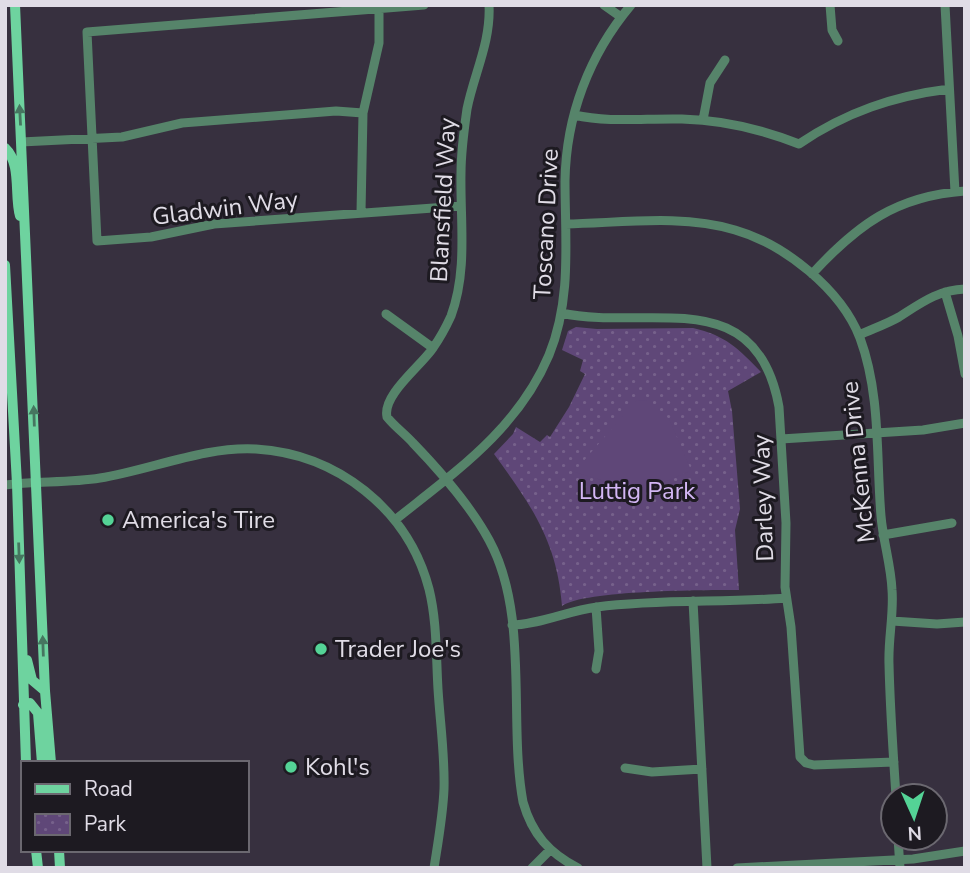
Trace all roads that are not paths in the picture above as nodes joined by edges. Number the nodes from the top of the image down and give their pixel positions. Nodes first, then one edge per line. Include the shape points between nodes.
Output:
1 (12, 5) edge
2 (424, 5) edge
3 (489, 5) edge
4 (604, 5) edge
5 (631, 5) edge
6 (830, 5) edge
7 (945, 5) edge
8 (379, 9) junction
9 (307, 10) edge
10 (621, 17) junction
11 (838, 41) dead end
12 (725, 60) dead end
13 (949, 89) junction
14 (363, 113) junction
15 (574, 114) junction
16 (703, 120) junction
17 (92, 138) junction
18 (21, 142) junction
19 (5, 148) edge
20 (960, 191) edge
21 (461, 206) junction
22 (360, 212) junction
23 (566, 224) junction
24 (25, 232) junction
25 (5, 265) edge
26 (812, 274) junction
27 (965, 289) edge
28 (944, 292) junction
29 (561, 313) junction
30 (386, 314) dead end
31 (859, 335) junction
32 (433, 348) junction
33 (965, 374) edge
34 (965, 423) edge
35 (876, 433) junction
36 (781, 439) junction
37 (445, 480) junction
38 (8, 484) edge
39 (37, 484) junction
40 (395, 520) junction
41 (952, 523) dead end
42 (883, 535) junction
43 (20, 595) junction
44 (786, 598) junction
45 (693, 601) junction
46 (596, 607) junction
47 (892, 621) junction
48 (965, 622) edge
49 (512, 625) junction
50 (596, 669) dead end
51 (45, 691) junction
52 (23, 705) junction
53 (26, 761) edge
54 (42, 761) edge
55 (51, 761) edge
56 (894, 762) junction
57 (625, 768) dead end
58 (702, 769) junction
59 (895, 782) edge
60 (550, 850) junction
61 (965, 851) edge
62 (899, 864) edge
63 (434, 868) edge
64 (532, 868) edge
65 (578, 868) edge
66 (707, 868) edge
67 (737, 868) edge

18 -> 1 main road
2 - 8 street
3 - 21 street, Blansfield Way via 488,39 472,88 463,139
4 - 10 street
5 - 10 street, Toscano Drive
6 - 11 street
7 - 13 street
8 - 9 street
8 - 14 street via 379,43
9 - 17 street via 87,32
10 - 15 street, Toscano Drive via 592,64
12 - 16 street via 710,83
13 - 16 street via 871,106 799,144 757,129
13 - 20 street
14 - 17 street via 182,123 139,135
14 - 22 street
15 - 16 street via 605,121
15 - 23 street, Toscano Drive via 566,155
17 - 18 street
17 - 22 street, Gladwin Way via 97,241 151,237 214,224
18 - 24 main road
19 - 24 main road via 15,164 17,202
20 - 26 street via 905,203 876,217 849,236
21 - 22 street, Gladwin Way
21 - 32 street, Blansfield Way via 460,280 450,319
23 - 26 street, McKenna Drive via 712,224 762,240
23 - 29 street, Toscano Drive
39 -> 24 main road
25 - 38 main road
26 - 31 street, McKenna Drive
27 - 28 street
28 - 31 street
28 - 33 street
29 - 36 street, Darley Way via 596,319 692,318 737,335 771,376
29 - 37 street, Toscano Drive via 550,353 520,407 493,440
30 - 32 street
31 - 35 street, McKenna Drive via 871,378
32 - 37 street, Blansfield Way via 386,410 387,417
34 - 35 street
35 - 36 street
35 - 42 street, McKenna Drive
36 - 44 street, Darley Way
37 - 40 street, Toscano Drive
37 - 49 street via 494,551 506,584
38 - 39 street
38 -> 43 main road
39 - 40 street via 100,478 226,450 276,451 345,476
51 -> 39 main road
40 - 63 street via 421,565 434,617 444,778
41 - 42 street
42 - 47 street, McKenna Drive via 892,583
43 - 51 main road via 29,671 37,687
43 - 52 main road
44 - 45 street
44 - 56 street, Darley Way via 800,757 814,765
45 - 46 street
45 - 58 street
46 - 49 street
46 - 50 street
47 - 48 street
47 - 56 street, McKenna Drive via 889,662
49 - 60 street via 521,792 531,826
51 - 55 main road
52 - 53 main road
52 - 54 main road via 30,703 38,713
56 - 59 street, McKenna Drive
57 - 58 street via 652,772
58 - 66 street
60 - 64 street
60 - 65 street
61 - 62 street
62 - 67 street

